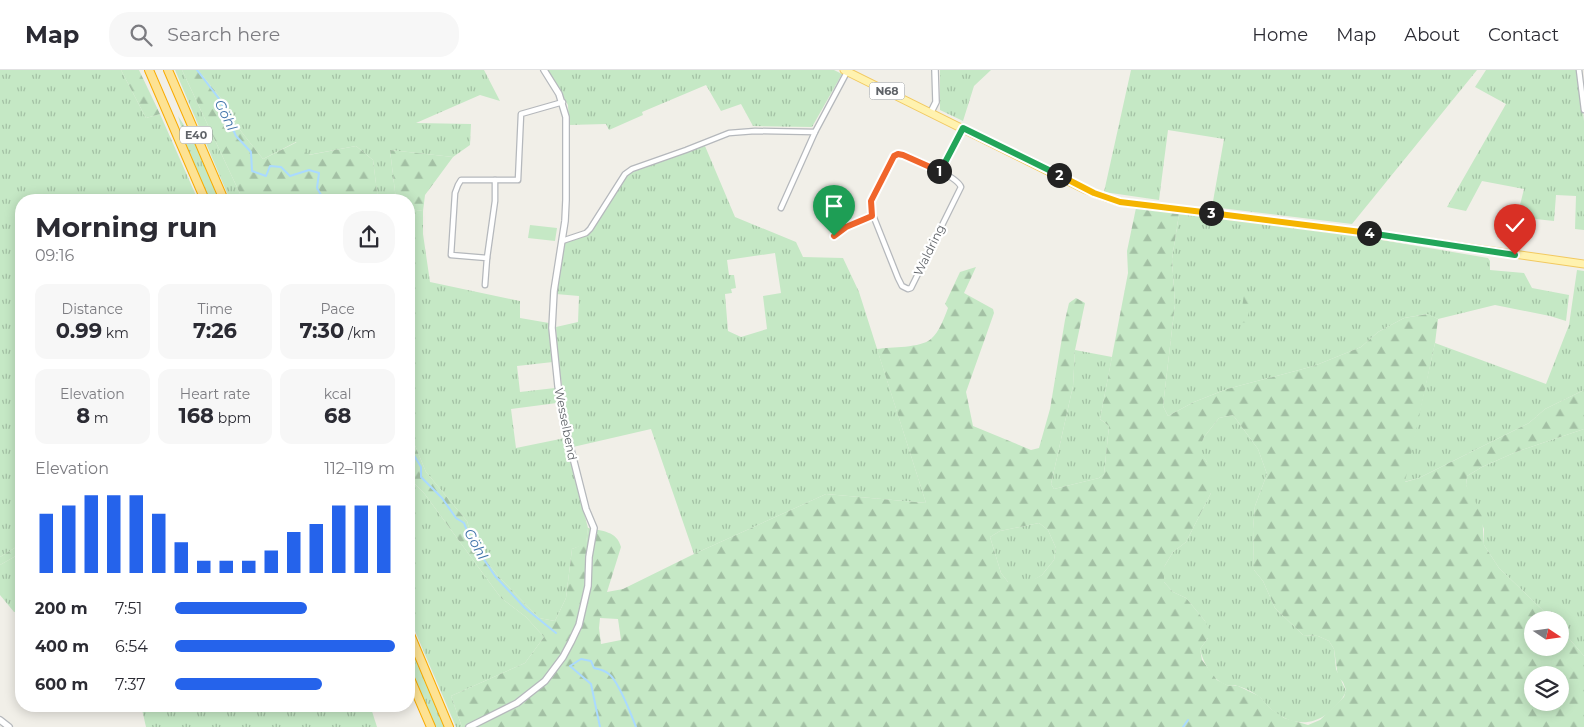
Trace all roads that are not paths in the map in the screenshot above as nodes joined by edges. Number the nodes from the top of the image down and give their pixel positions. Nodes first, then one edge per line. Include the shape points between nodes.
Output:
1 (149, 70) edge
2 (168, 70) edge
3 (544, 70) edge
4 (935, 70) edge
5 (1579, 70) edge
6 (845, 71) edge
7 (563, 102) junction
8 (1584, 110) edge
9 (931, 112) junction
10 (963, 128) junction
11 (815, 132) junction
12 (940, 172) junction
13 (495, 180) junction
14 (202, 194) edge
15 (221, 194) edge
16 (781, 208) dead end
17 (872, 216) junction
18 (834, 236) dead end
19 (562, 241) junction
20 (487, 258) junction
21 (1584, 264) edge
22 (485, 284) dead end
23 (415, 646) edge
24 (415, 690) edge
25 (0, 720) edge
26 (9, 727) edge
27 (431, 727) edge
28 (449, 727) edge
29 (469, 727) edge

1 - 14 highway, E40
2 - 15 highway, E40
3 - 7 street, Wesselbend
4 - 9 street via 936,102
5 - 8 street
6 - 9 main road, N68
6 - 11 street
7 - 13 street via 522,114 518,180
7 - 19 street, Wesselbend via 567,136
9 - 10 main road, N68
10 - 12 street
10 - 21 main road, N68 via 1084,189 1120,202
11 - 16 street
11 - 19 street via 729,133 632,169 625,174 586,233
12 - 17 street, Waldring via 903,155 894,156 871,201
12 - 17 street, Waldring via 961,186 911,288 902,286
13 - 20 street
13 - 20 street via 461,180 456,193 450,255
17 - 18 street
19 - 29 street, Wesselbend via 552,328 565,426 594,528 585,605 567,649 545,681 517,704
20 - 22 street
23 - 28 highway
24 - 27 highway
25 - 26 street

